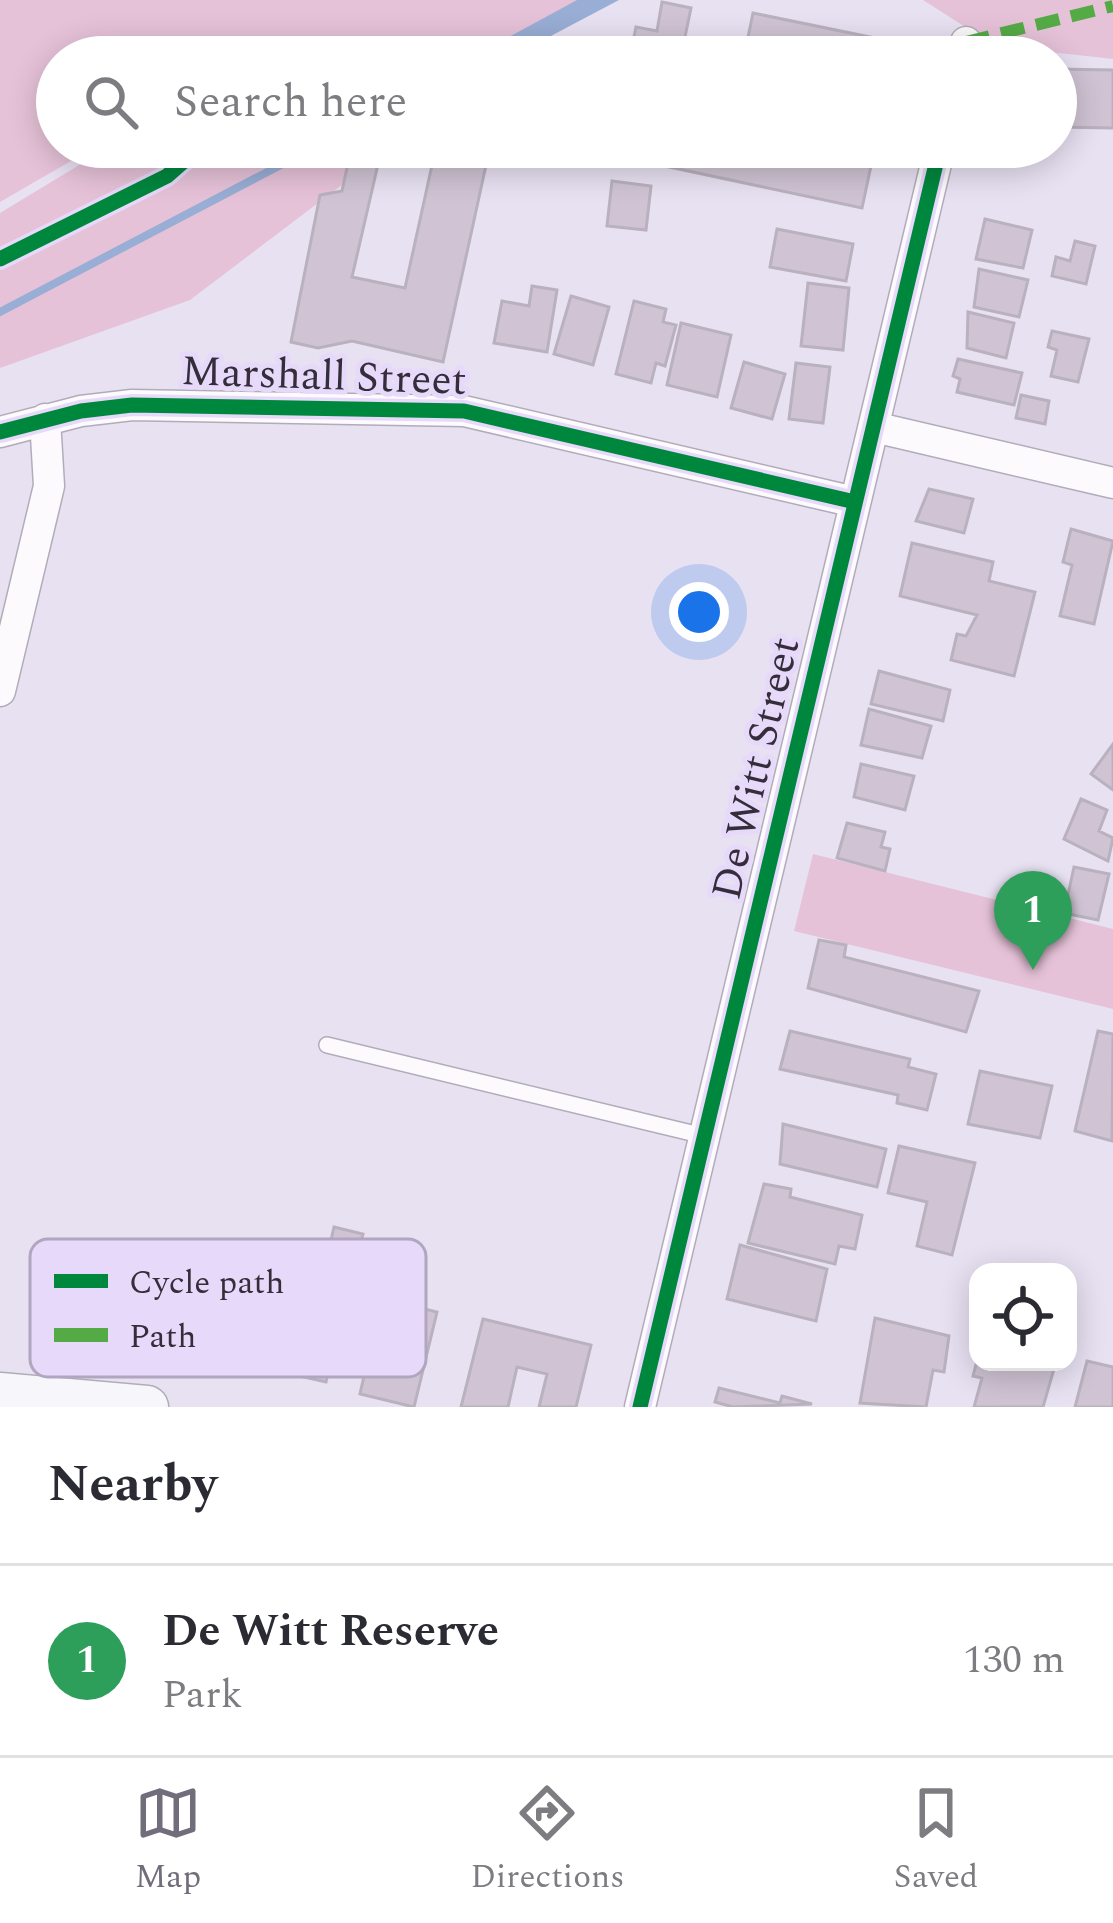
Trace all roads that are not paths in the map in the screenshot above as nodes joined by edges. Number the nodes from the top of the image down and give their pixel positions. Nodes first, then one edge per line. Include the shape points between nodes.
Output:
1 (935, 168) edge
2 (45, 419) junction
3 (874, 427) junction
4 (0, 432) edge
5 (1113, 483) edge
6 (855, 502) junction
7 (0, 691) edge
8 (328, 1045) dead end
9 (704, 1136) junction
10 (0, 1394) edge
11 (147, 1407) edge
12 (640, 1407) edge

1 - 3 street, De Witt Street
2 - 4 street, Marshall Street
2 - 6 street, Marshall Street via 132,405 464,411
2 - 7 street via 49,486
3 - 5 street
3 - 6 street, De Witt Street
6 - 9 street, De Witt Street
8 - 9 lane
9 - 12 street, De Witt Street
10 - 11 main road

